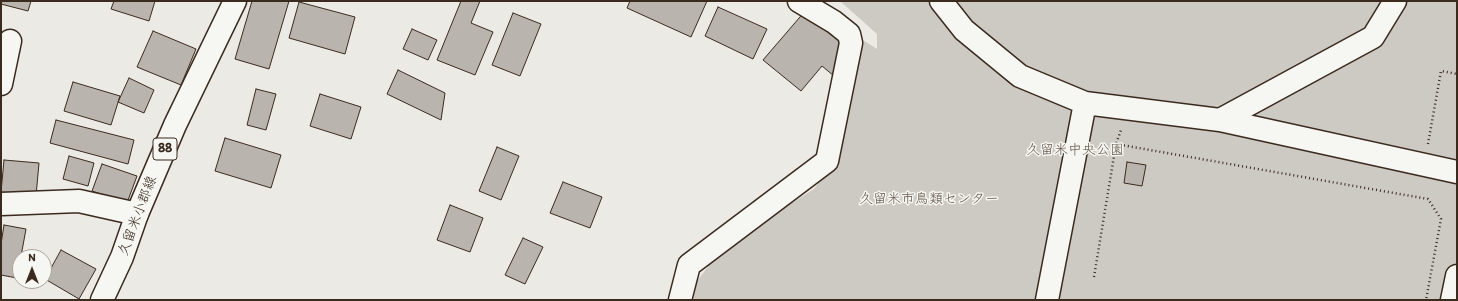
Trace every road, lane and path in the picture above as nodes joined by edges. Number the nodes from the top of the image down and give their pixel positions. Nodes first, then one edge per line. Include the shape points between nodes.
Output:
1 (235, 1) edge
2 (799, 1) edge
3 (941, 1) edge
4 (1395, 1) edge
5 (10, 41) dead end
6 (1457, 74) edge
7 (1, 84) edge
8 (1085, 103) junction
9 (1130, 110) junction
10 (1220, 120) junction
11 (1116, 144) junction
12 (1428, 146) dead end
13 (1457, 172) edge
14 (1, 204) edge
15 (137, 214) junction
16 (1457, 276) edge
17 (1094, 277) dead end
18 (102, 300) edge
19 (680, 300) edge
20 (1047, 300) edge
21 (1426, 300) edge
22 (1452, 300) edge

1 - 15 street, 久留米小郡線 / 88 via 175,125
2 - 19 street via 849,34 851,43 827,161 689,265
3 - 8 street via 964,30 1020,76
4 - 10 street via 1373,37
5 - 7 street
6 - 12 path via 1440,71
8 - 9 street
8 - 20 street
9 - 10 street
9 - 11 path
10 - 13 street
11 - 17 path
11 - 21 path via 1428,199 1441,219
14 - 15 street via 79,201
15 - 18 street, 久留米小郡線 / 88 via 122,257
16 - 22 street

